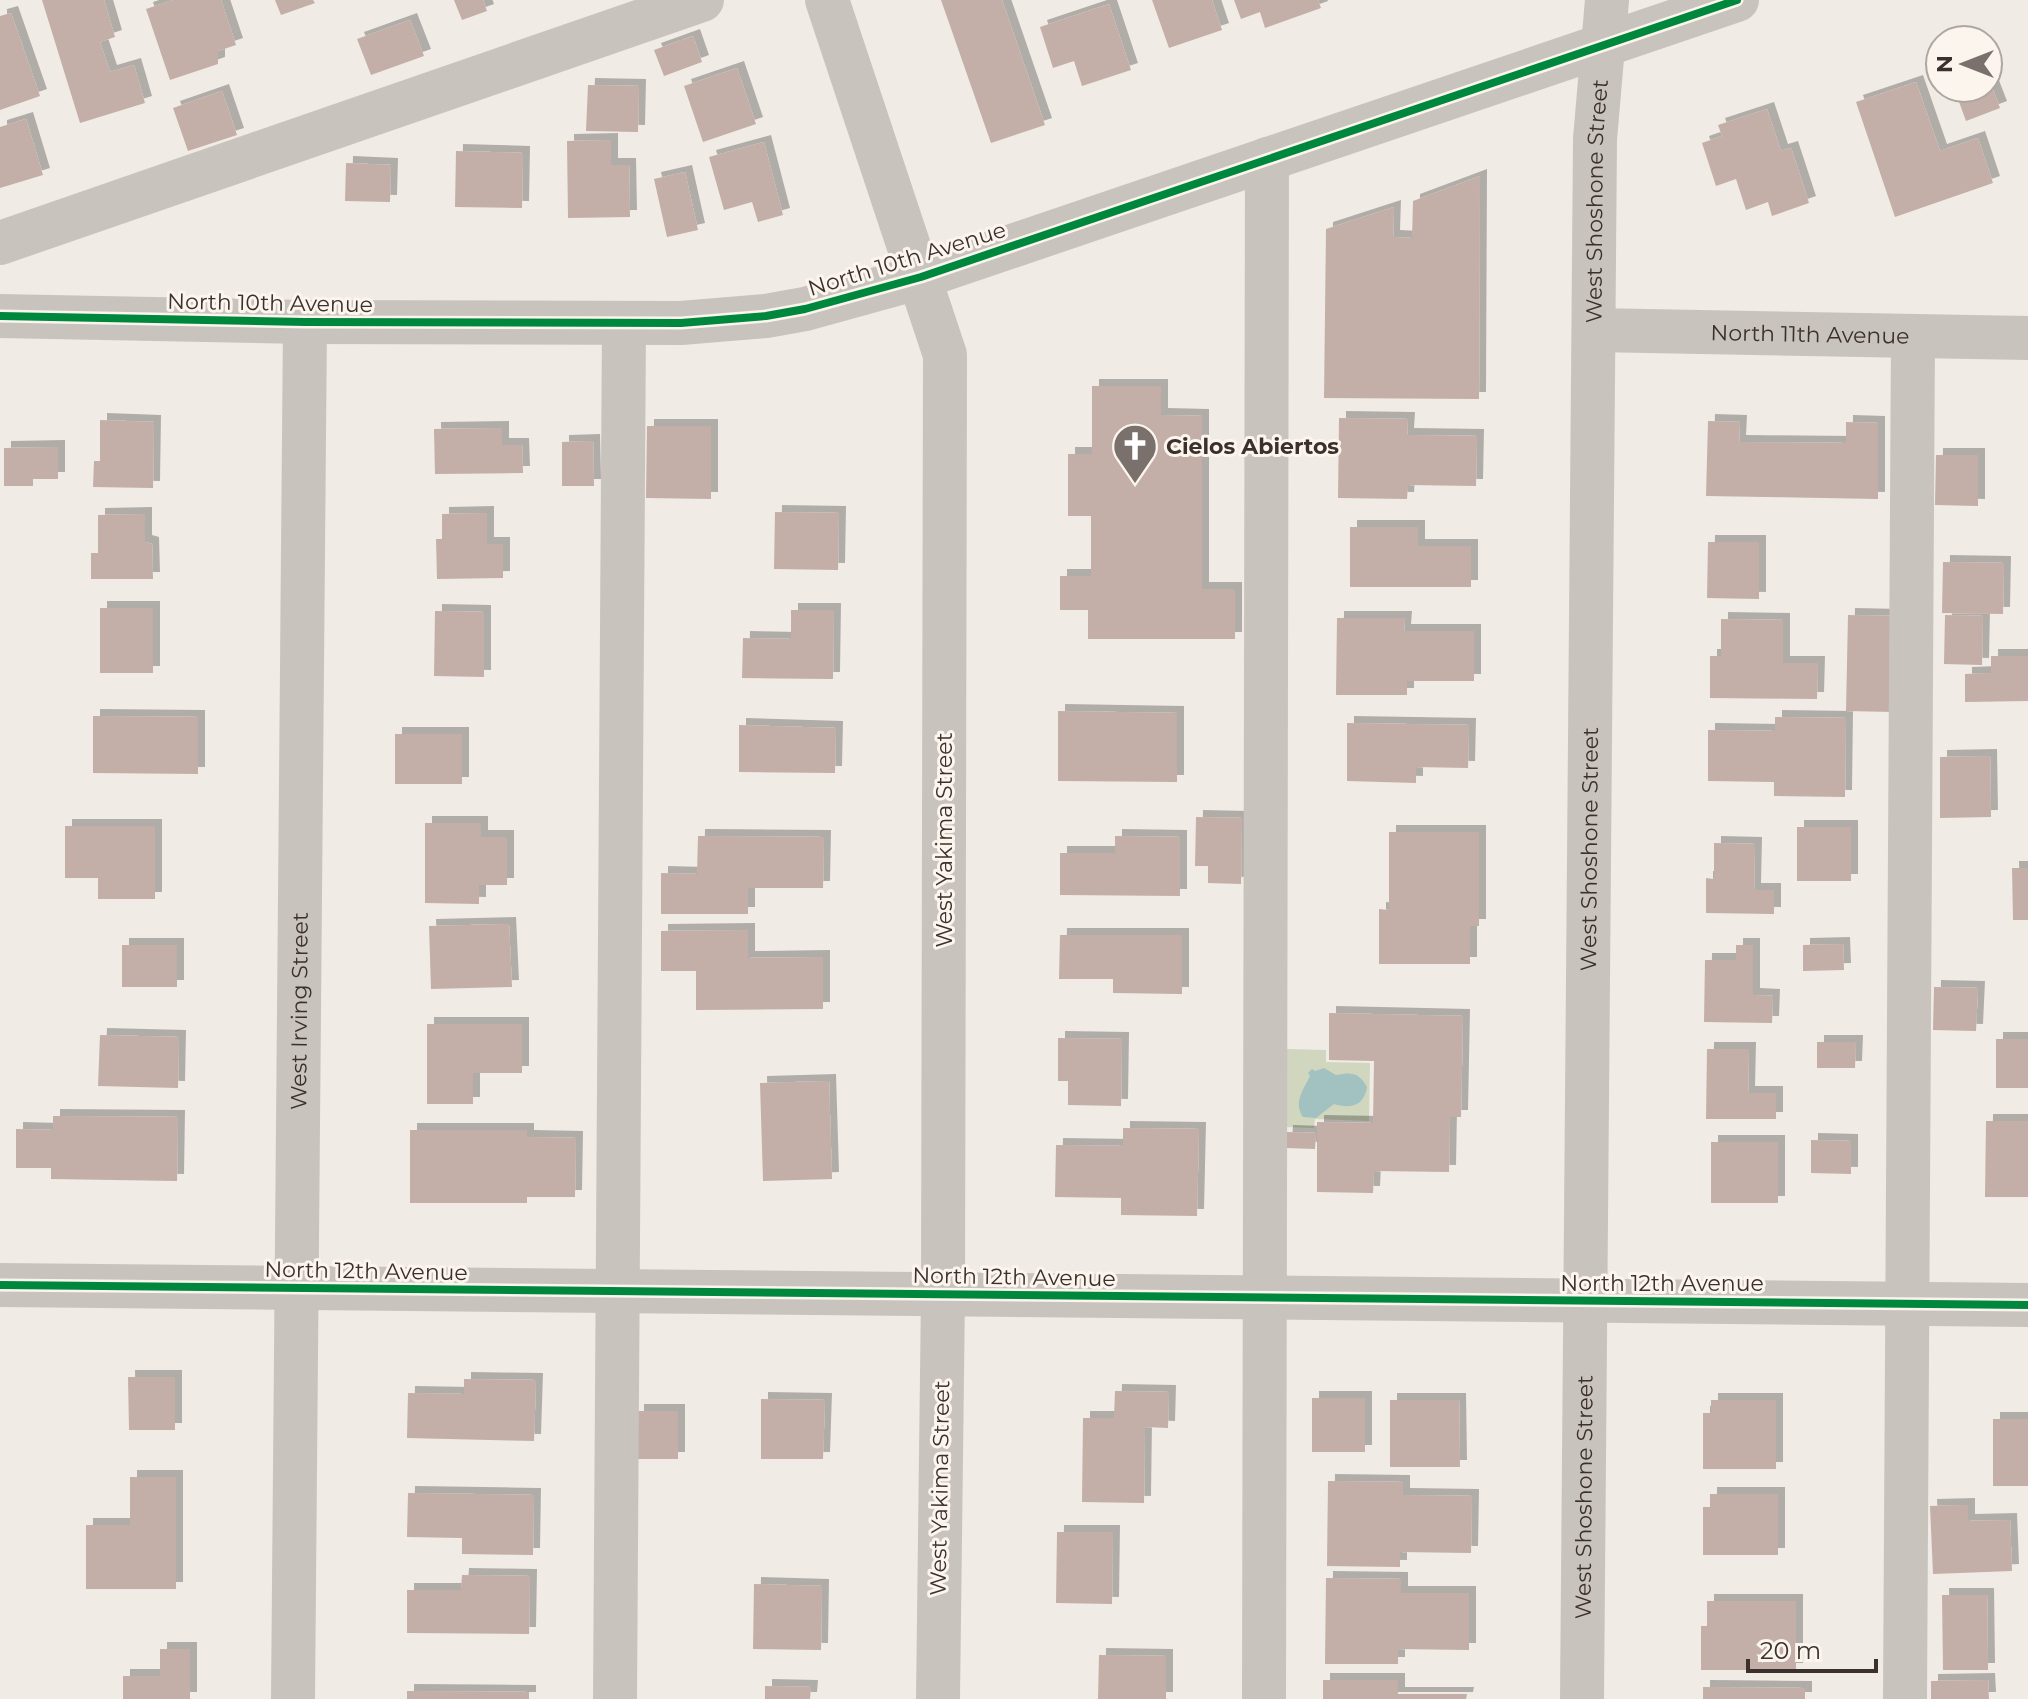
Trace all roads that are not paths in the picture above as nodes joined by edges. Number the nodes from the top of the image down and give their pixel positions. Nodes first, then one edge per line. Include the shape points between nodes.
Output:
1 (702, 0) edge
2 (827, 0) edge
3 (1607, 0) edge
4 (1737, 0) edge
5 (1604, 45) junction
6 (1267, 159) junction
7 (0, 243) edge
8 (921, 277) junction
9 (0, 316) edge
10 (305, 322) junction
11 (624, 323) junction
12 (1594, 330) junction
13 (1913, 336) junction
14 (2028, 338) edge
15 (0, 1285) edge
16 (297, 1288) junction
17 (617, 1291) junction
18 (943, 1294) junction
19 (1265, 1297) junction
20 (1586, 1301) junction
21 (1908, 1303) junction
22 (2028, 1305) edge
23 (293, 1699) edge
24 (615, 1699) edge
25 (938, 1699) edge
26 (1264, 1699) edge
27 (1582, 1699) edge
28 (1905, 1699) edge

1 - 7 street
2 - 8 street, West Yakima Street
3 - 5 street, West Shoshone Street
4 - 5 street, North 10th Avenue
5 - 6 street, North 10th Avenue
5 - 12 street, West Shoshone Street via 1595,139
6 - 8 street, North 10th Avenue
6 - 19 street
8 - 11 street, North 10th Avenue via 766,316
8 - 18 street, West Yakima Street via 945,355
9 - 10 street, North 10th Avenue
10 - 11 street, North 10th Avenue
10 - 16 street, West Irving Street
11 - 17 street
12 - 13 street, North 11th Avenue
12 - 20 street, West Shoshone Street
13 - 14 street, North 11th Avenue
13 - 21 street
15 - 16 street, North 12th Avenue
16 - 17 street, North 12th Avenue
16 - 23 street, West Irving Street
17 - 18 street, North 12th Avenue
17 - 24 street
18 - 19 street, North 12th Avenue
18 - 25 street, West Yakima Street
19 - 20 street, North 12th Avenue
19 - 26 street
20 - 21 street, North 12th Avenue
20 - 27 street, West Shoshone Street
21 - 22 street, North 12th Avenue
21 - 28 street

